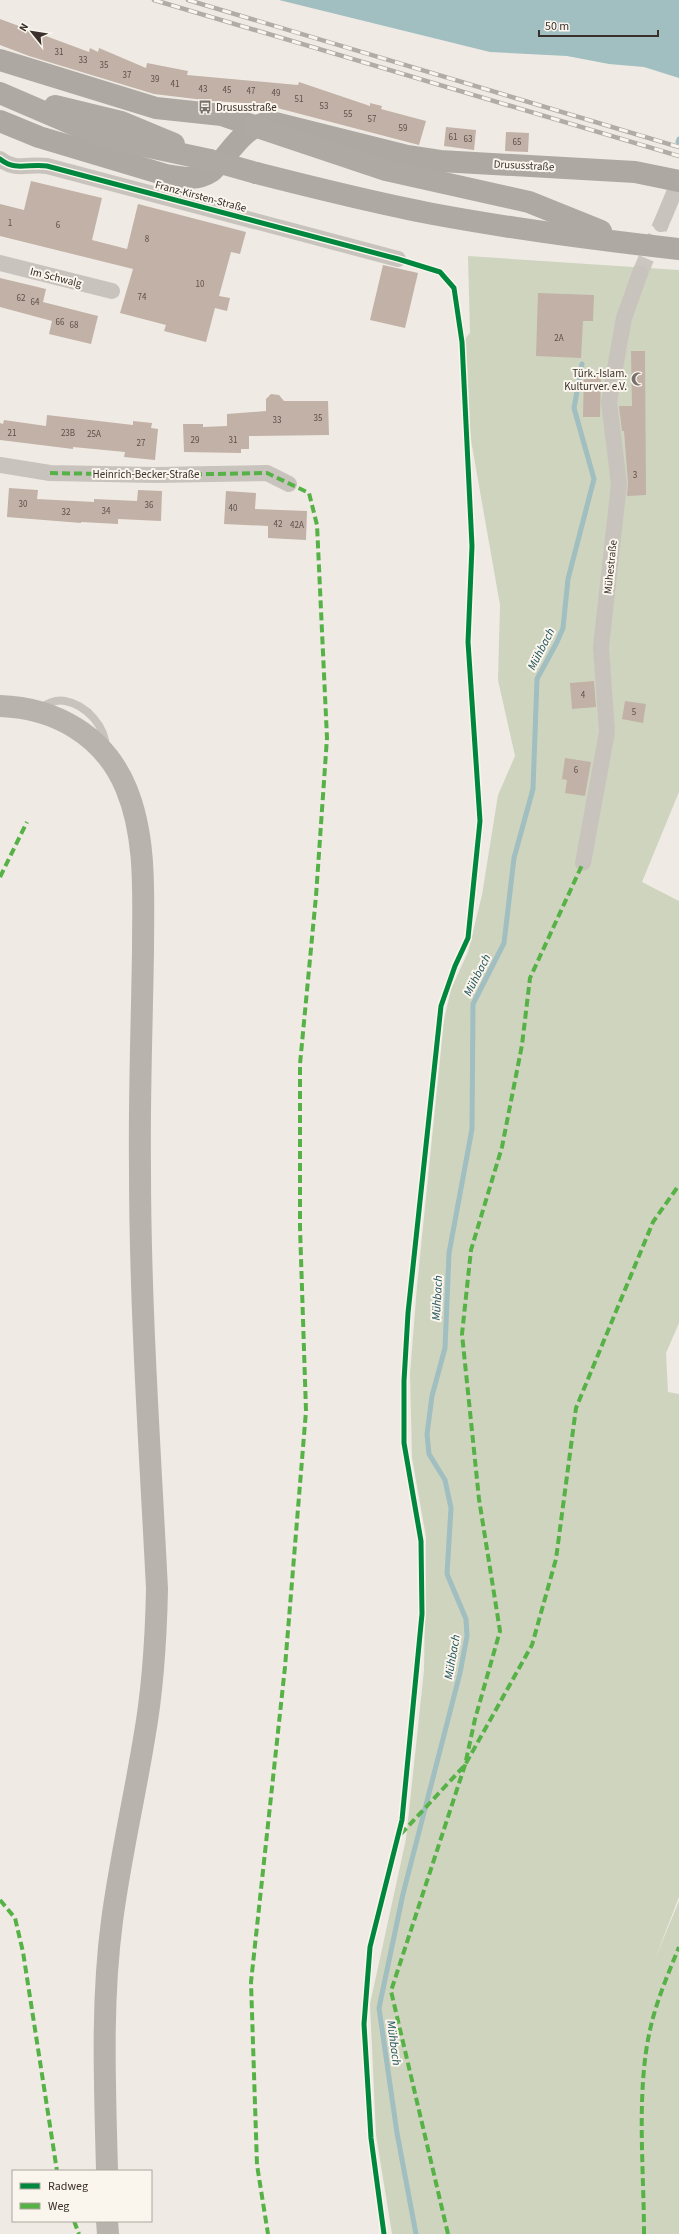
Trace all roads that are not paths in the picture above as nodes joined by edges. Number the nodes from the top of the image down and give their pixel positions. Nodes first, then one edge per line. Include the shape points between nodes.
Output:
1 (0, 60) edge
2 (4, 95) edge
3 (0, 121) edge
4 (254, 126) junction
5 (0, 159) edge
6 (679, 181) edge
7 (661, 224) tunnel mouth
8 (628, 242) junction
9 (679, 249) edge
10 (398, 259) dead end
11 (0, 263) edge
12 (640, 273) tunnel mouth
13 (112, 291) dead end
14 (0, 464) edge
15 (289, 484) dead end
16 (0, 706) edge
17 (584, 863) dead end
18 (106, 2170) edge
19 (107, 2222) edge
20 (108, 2234) edge

1 - 4 main road via 156,108 222,115
2 - 8 highway, bridge via 116,140 199,157 336,194 530,230
3 - 4 main road via 39,137 166,175 185,178 196,178 212,171
4 - 6 main road, Drususstraße via 265,122 278,122 407,156 440,161 635,172
4 - 8 highway via 379,168 529,202
5 - 10 street, Franz-Kirsten-Straße via 8,166 47,166
6 - 7 street
8 - 9 highway
11 - 13 street, Im Schwalg
12 - 17 street, Mühestraße via 624,318 609,402 619,484 601,647 606,732
14 - 15 street, Heinrich-Becker-Straße via 50,473 267,473
16 - 18 main road via 37,710 71,724 92,739 106,754 121,776 131,801 143,871 141,1261 157,1589 152,1686 106,1967
19 - 20 main road

